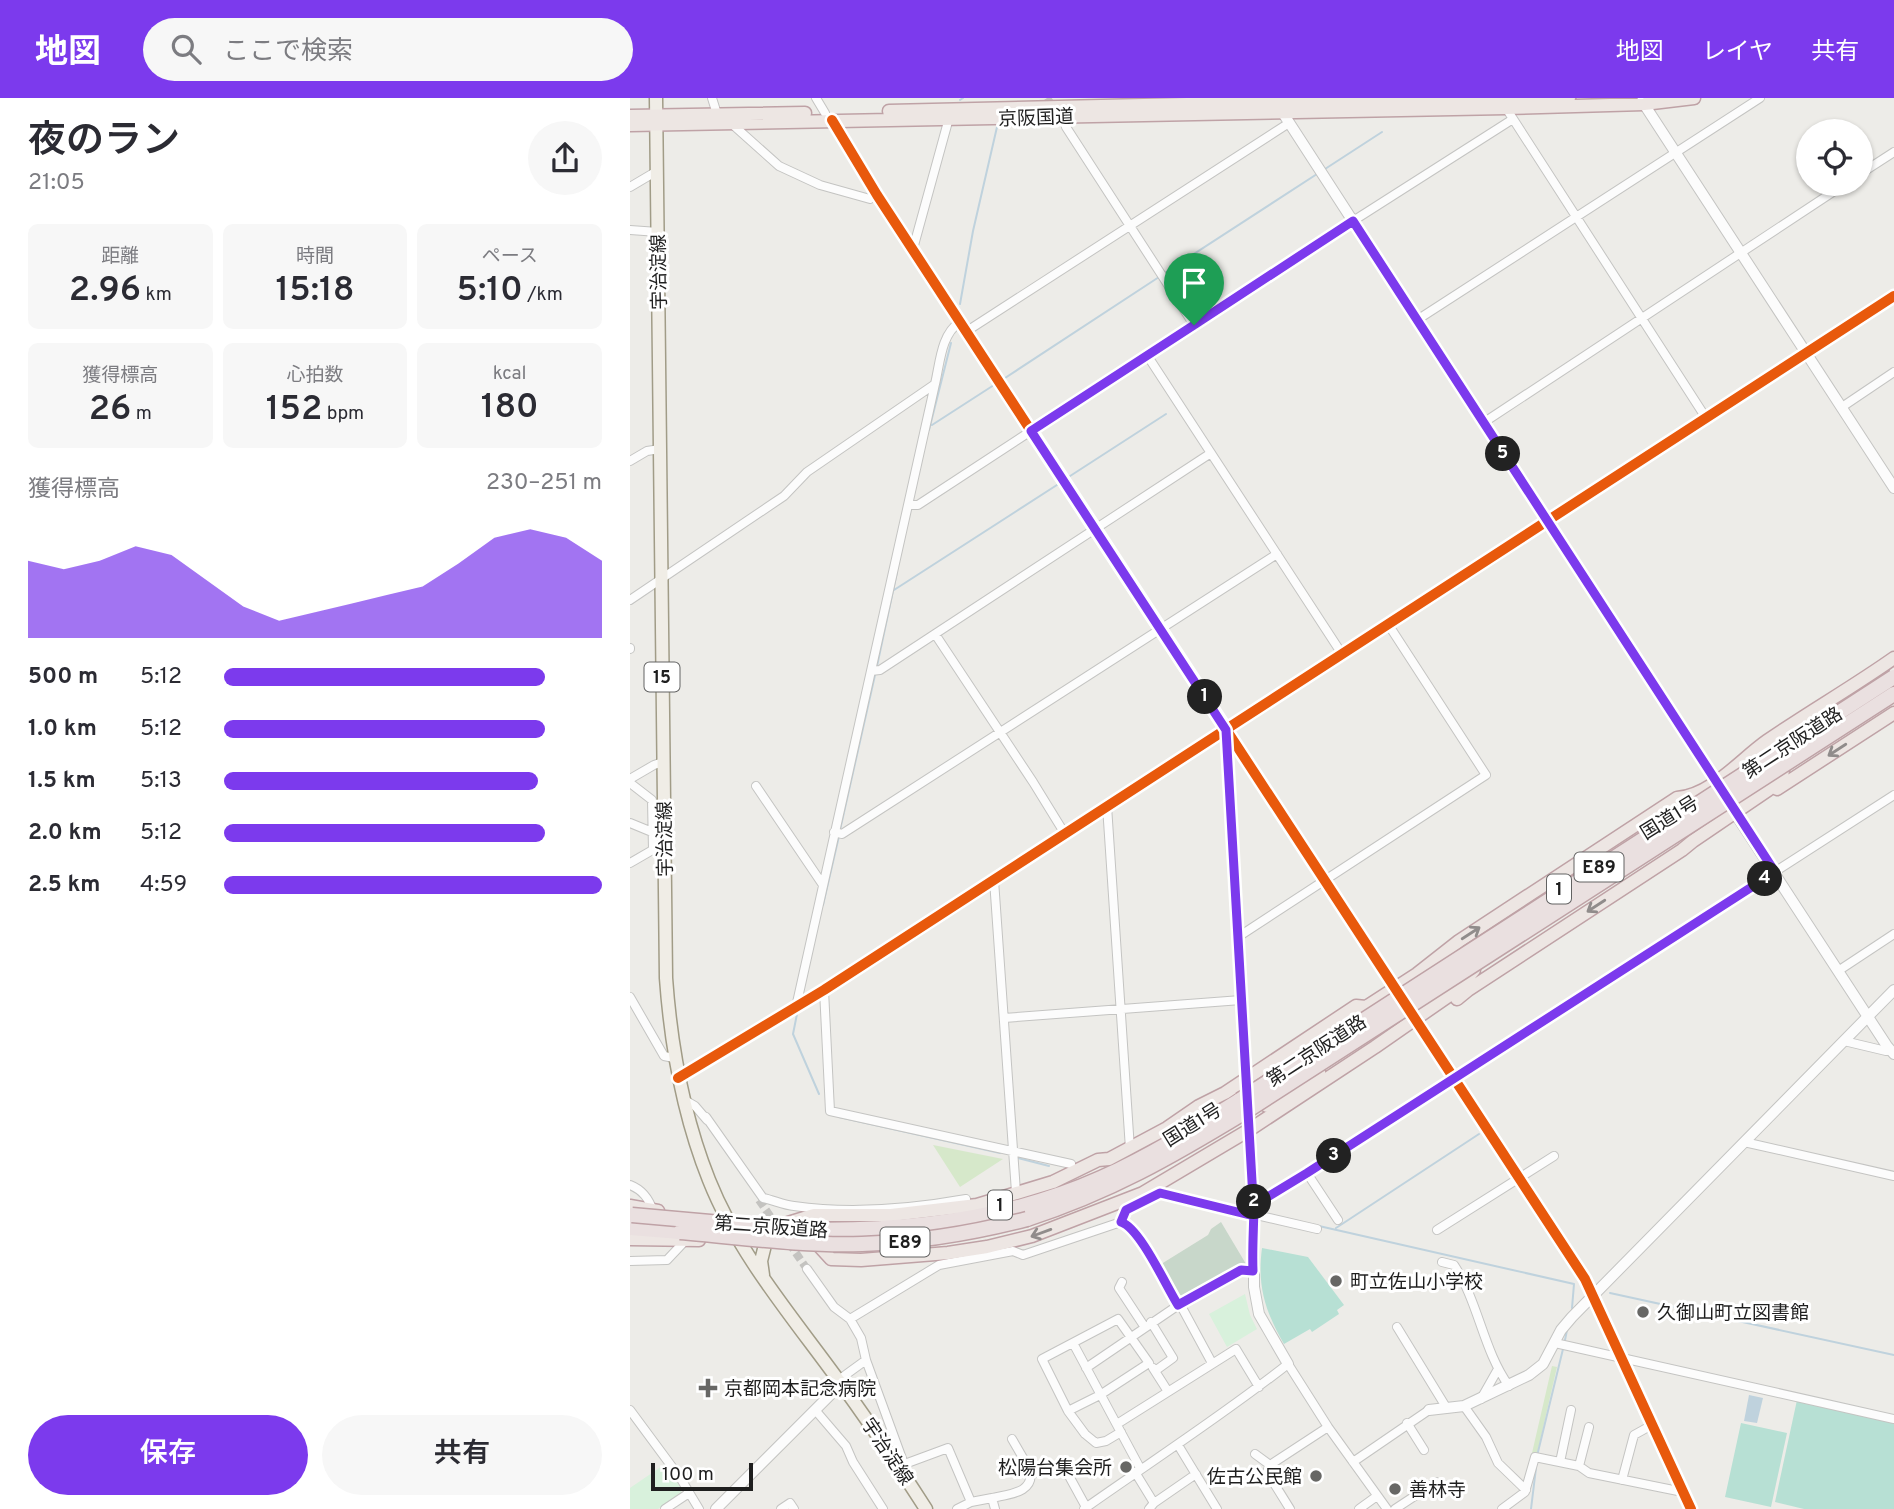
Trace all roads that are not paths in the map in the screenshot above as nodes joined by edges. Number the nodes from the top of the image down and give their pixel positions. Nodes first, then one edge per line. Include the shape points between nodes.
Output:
1 (656, 98) edge
2 (712, 98) edge
3 (816, 98) edge
4 (1494, 98) edge
5 (1552, 98) edge
6 (1569, 98) edge
7 (1695, 98) edge
8 (1760, 98) edge
9 (1370, 99) edge
10 (1398, 99) edge
11 (1642, 101) edge
12 (1108, 102) edge
13 (946, 109) edge
14 (1280, 109) edge
15 (1001, 110) edge
16 (717, 114) junction
17 (1510, 114) junction
18 (630, 116) edge
19 (829, 116) junction
20 (657, 120) junction
21 (855, 120) junction
22 (732, 124) junction
23 (630, 125) edge
24 (1066, 127) tunnel mouth
25 (846, 142) junction
26 (1894, 152) edge
27 (1676, 153) junction
28 (1873, 166) edge
29 (657, 171) junction
30 (630, 187) edge
31 (877, 195) junction
32 (1826, 196) edge
33 (1576, 218) junction
34 (1353, 221) junction
35 (1130, 226) junction
36 (630, 230) edge
37 (658, 232) junction
38 (913, 249) junction
39 (1741, 251) junction
40 (1894, 296) edge
41 (1641, 318) junction
42 (1417, 320) junction
43 (960, 322) junction
44 (1194, 325) junction
45 (967, 331) junction
46 (1806, 352) junction
47 (1147, 355) junction
48 (1894, 372) edge
49 (935, 384) junction
50 (1842, 407) junction
51 (1706, 418) junction
52 (1483, 423) junction
53 (1031, 431) junction
54 (660, 449) junction
55 (1211, 453) junction
56 (630, 461) edge
57 (1894, 488) edge
58 (908, 505) junction
59 (1547, 522) junction
60 (1095, 529) junction
61 (1277, 554) junction
62 (660, 582) junction
63 (630, 600) edge
64 (1388, 624) junction
65 (1160, 629) junction
66 (934, 634) junction
67 (1342, 654) junction
68 (1894, 658) edge
69 (871, 671) junction
70 (1894, 671) edge
71 (1894, 677) edge
72 (1894, 695) edge
73 (1894, 713) edge
74 (1226, 730) junction
75 (999, 733) junction
76 (1777, 747) junction
77 (1750, 754) junction
78 (663, 762) junction
79 (1783, 769) junction
80 (630, 781) edge
81 (1717, 784) junction
82 (756, 786) dead end
83 (1768, 790) junction
84 (1894, 794) edge
85 (1691, 797) junction
86 (1107, 806) junction
87 (1732, 808) junction
88 (1674, 812) junction
89 (630, 823) edge
90 (652, 832) junction
91 (834, 832) junction
92 (1065, 834) junction
93 (1675, 839) junction
94 (1693, 841) junction
95 (664, 842) junction
96 (653, 850) junction
97 (631, 861) edge
98 (1775, 872) junction
99 (994, 880) junction
100 (1327, 881) junction
101 (823, 885) junction
102 (1894, 934) edge
103 (1238, 937) junction
104 (1435, 958) junction
105 (1455, 958) junction
106 (1474, 970) junction
107 (1838, 971) junction
108 (824, 990) junction
109 (1894, 990) edge
110 (1398, 991) junction
111 (630, 998) edge
112 (1241, 1000) junction
113 (1440, 1003) junction
114 (796, 1007) junction
115 (1366, 1007) junction
116 (1121, 1009) junction
117 (1413, 1015) junction
118 (1004, 1017) junction
119 (1867, 1017) junction
120 (1341, 1028) junction
121 (1844, 1041) junction
122 (1357, 1046) junction
123 (1375, 1048) junction
124 (1890, 1053) edge
125 (674, 1058) junction
126 (678, 1078) junction
127 (1454, 1080) junction
128 (1247, 1083) junction
129 (1225, 1093) junction
130 (683, 1099) junction
131 (706, 1117) junction
132 (1249, 1124) junction
133 (1182, 1132) junction
134 (1744, 1142) junction
135 (1130, 1149) junction
136 (1013, 1152) junction
137 (1554, 1156) dead end
138 (1109, 1159) junction
139 (1071, 1164) dead end
140 (1165, 1166) junction
141 (1185, 1169) junction
142 (1307, 1173) junction
143 (1894, 1176) edge
144 (1518, 1179) junction
145 (630, 1185) edge
146 (1016, 1192) junction
147 (1033, 1198) junction
148 (966, 1199) dead end
149 (759, 1200) tunnel mouth
150 (1254, 1201) junction
151 (630, 1206) edge
152 (653, 1211) junction
153 (811, 1212) junction
154 (630, 1214) edge
155 (835, 1216) junction
156 (1254, 1216) junction
157 (727, 1217) junction
158 (1338, 1220) dead end
159 (1121, 1222) junction
160 (788, 1223) junction
161 (850, 1226) junction
162 (630, 1227) edge
163 (1317, 1229) dead end
164 (1437, 1230) dead end
165 (630, 1239) edge
166 (698, 1240) junction
167 (741, 1244) junction
168 (765, 1245) junction
169 (820, 1247) junction
170 (630, 1261) edge
171 (1442, 1262) dead end
172 (810, 1270) tunnel mouth
173 (1253, 1271) junction
174 (764, 1279) junction
175 (1122, 1282) dead end
176 (1592, 1296) junction
177 (1179, 1304) junction
178 (847, 1317) junction
179 (1147, 1324) junction
180 (1397, 1327) dead end
181 (1131, 1336) junction
182 (1073, 1343) junction
183 (1555, 1343) junction
184 (1620, 1357) junction
185 (866, 1360) junction
186 (1149, 1363) junction
187 (1212, 1363) junction
188 (1288, 1364) junction
189 (1086, 1368) junction
190 (1498, 1369) junction
191 (1155, 1371) junction
192 (841, 1384) junction
193 (1509, 1386) junction
194 (1259, 1387) junction
195 (1167, 1390) junction
196 (1100, 1395) junction
197 (1481, 1399) junction
198 (1464, 1406) junction
199 (1446, 1407) junction
200 (630, 1410) edge
201 (1429, 1410) joint
202 (1571, 1410) dead end
203 (816, 1411) junction
204 (1068, 1411) junction
205 (1894, 1419) edge
206 (1407, 1423) junction
207 (1652, 1425) junction
208 (1328, 1427) junction
209 (1589, 1427) dead end
210 (1119, 1428) junction
211 (1012, 1439) dead end
212 (1178, 1445) junction
213 (1424, 1450) dead end
214 (1255, 1454) dead end
215 (1353, 1462) junction
216 (1560, 1462) junction
217 (1270, 1465) junction
218 (901, 1466) junction
219 (1579, 1466) junction
220 (1138, 1470) junction
221 (1032, 1474) junction
222 (1196, 1474) junction
223 (1622, 1480) junction
224 (1436, 1482) dead end
225 (1526, 1490) junction
226 (1683, 1492) junction
227 (689, 1493) junction
228 (1377, 1496) junction
229 (992, 1498) junction
230 (971, 1502) junction
231 (1152, 1506) edge
232 (1215, 1506) edge
233 (1085, 1508) edge
234 (1290, 1508) edge
235 (665, 1509) edge
236 (699, 1509) edge
237 (716, 1509) edge
238 (781, 1509) edge
239 (794, 1509) edge
240 (883, 1509) edge
241 (926, 1509) edge
242 (957, 1509) edge
243 (995, 1509) edge
244 (1205, 1509) edge
245 (1359, 1509) edge
246 (1387, 1509) edge
247 (1395, 1509) edge
248 (1502, 1509) edge
249 (1690, 1509) edge

1 - 20 main road, 宇治淀線 / 15
2 - 16 street
3 - 19 street
4 - 5 highway, 京阪国道
4 - 10 highway, 京阪国道
5 - 6 highway, 京阪国道
7 - 11 highway, 京阪国道
8 - 27 street
9 - 10 highway, 京阪国道
9 - 14 highway, 京阪国道
11 - 17 highway, 京阪国道
11 - 27 street
12 - 14 highway, 京阪国道
12 - 15 highway, 京阪国道
13 - 15 highway, 京阪国道
13 - 19 highway, 京阪国道
13 - 21 highway, 京阪国道
13 - 38 street
14 - 15 highway, 京阪国道
14 - 17 highway, 京阪国道
14 - 34 street
14 - 35 street
16 - 19 highway, 京阪国道
16 - 20 highway, 京阪国道
17 - 33 street
17 - 34 street
18 - 20 highway, 京阪国道
19 - 21 highway, 京阪国道
19 - 22 highway, 京阪国道
19 - 25 street
20 - 22 highway, 京阪国道
20 - 23 highway, 京阪国道
20 - 29 main road, 宇治淀線 / 15
21 - 25 street via 845,132
22 - 31 street via 779,166 820,185 870,199
24 - 35 street
25 - 31 street
26 - 28 street
27 - 33 street
27 - 39 street
29 - 30 street
29 - 37 main road, 宇治淀線 / 15
31 - 38 street
32 - 39 street
33 - 41 street
33 - 42 street
34 - 42 street
34 - 44 street
35 - 44 street
35 - 45 street
36 - 37 street
37 - 54 main road, 宇治淀線 / 15
38 - 43 street
39 - 41 street
39 - 46 street
40 - 46 street
41 - 51 street
41 - 52 street
42 - 52 street
43 - 45 street
43 - 49 street via 946,339
44 - 47 street
45 - 53 street
46 - 50 street
46 - 51 street
47 - 53 street
47 - 55 street
48 - 50 street
49 - 58 street
49 - 62 street
50 - 57 street
51 - 59 street
52 - 59 street
53 - 58 street via 918,505
53 - 60 street
54 - 56 street
54 - 62 main road, 宇治淀線 / 15
55 - 60 street
55 - 61 street
58 - 69 street
59 - 64 street
59 - 81 street
60 - 65 street
60 - 66 street
61 - 65 street
61 - 67 street
62 - 63 street
62 - 78 main road, 宇治淀線 / 15
64 - 67 street
64 - 100 street via 1486,775
65 - 74 street
65 - 75 street
66 - 69 street via 880,670
66 - 75 street
67 - 74 street
68 - 77 highway
69 - 91 street
70 - 76 highway, 国道1号 / 1
71 - 154 highway, 第二京阪道路 / E89, bridge via 1240,1100 1171,1143 1092,1182 998,1213 898,1229 789,1229
72 - 79 highway, 国道1号 / 1
72 - 162 highway, 第二京阪道路 / E89, bridge via 1245,1112 1100,1193 1017,1222 903,1242 822,1244
73 -> 83 highway via 1778,789
74 - 86 street
74 - 100 street
74 - 103 street
75 - 91 street via 842,834
75 - 92 street
76 - 77 highway
76 - 81 highway, 国道1号 / 1
77 - 81 highway
78 - 80 street
78 - 95 main road, 宇治淀線 / 15
79 - 83 highway via 1782,777
79 - 87 highway, 国道1号 / 1
80 - 90 street via 652,800
81 - 85 highway
81 - 87 street
81 - 88 highway, 国道1号 / 1
82 - 101 street
83 - 87 highway
84 - 98 street
85 - 88 highway
104 -> 85 highway via 1677,797
86 - 92 street
86 - 116 street
87 - 93 highway, 国道1号 / 1
87 - 94 highway
87 - 98 street
88 - 105 highway, 国道1号 / 1
89 - 90 street
90 - 96 street
91 - 101 street
92 - 99 street
93 - 94 highway
93 - 106 highway, 国道1号 / 1
94 -> 113 highway via 1460,998
95 - 96 street
95 - 125 main road, 宇治淀線 / 15 via 666,978
96 - 97 street
98 - 107 street
98 - 127 street
99 - 108 street
99 - 118 street
100 - 103 street
100 - 110 street
101 - 114 street
102 - 107 street
103 - 112 street
104 - 105 highway
104 - 110 highway
105 - 110 highway, 国道1号 / 1
106 - 113 highway
106 - 117 highway, 国道1号 / 1
107 - 119 street
108 - 114 street
108 - 136 street via 830,1111
109 - 119 street
110 - 115 highway
110 - 117 street
110 - 120 highway, 国道1号 / 1
111 - 125 street via 664,1056
112 - 116 street
112 - 128 street
113 - 117 highway
114 - 126 street
115 - 120 highway
115 - 128 highway via 1356,1006
116 - 118 street
116 - 135 street
117 - 122 highway, 国道1号 / 1
117 - 123 highway
117 - 127 street
118 - 136 street
119 - 121 street
119 - 124 street
120 - 128 highway, 国道1号 / 1
121 - 124 street
121 - 134 street
122 - 123 highway
122 - 132 highway, 国道1号 / 1
123 - 132 highway
125 - 126 main road, 宇治淀線 / 15
126 - 130 main road, 宇治淀線 / 15
127 - 142 street
127 - 144 street
128 - 129 highway
128 - 132 street
128 - 133 highway, 国道1号 / 1
129 - 133 highway
129 - 135 highway
130 - 131 street
130 - 157 main road, 宇治淀線 / 15 via 701,1160
131 - 149 street
131 - 153 street via 763,1198
132 - 140 highway, 国道1号 / 1
132 - 141 highway
132 - 150 street
133 - 147 highway, 国道1号 / 1 via 1106,1172
134 - 143 street
134 - 176 street
135 - 138 highway
136 - 139 street
136 - 146 street
137 - 144 street
138 - 146 highway
138 - 147 highway
140 - 141 highway
140 - 169 highway, 国道1号 / 1 via 1070,1211 1018,1227 907,1246
141 -> 169 highway via 1105,1209 986,1247 861,1260 831,1259
142 - 150 street
142 - 158 street
144 - 164 street
144 - 176 street
145 - 152 street via 639,1188
146 - 155 highway via 977,1205 936,1211
147 - 161 highway, 国道1号 / 1 via 932,1218
148 - 153 street
150 - 156 street
151 - 152 highway, 国道1号 / 1
152 - 157 highway, 国道1号 / 1
153 - 155 highway
153 - 160 highway
155 - 161 street
156 - 159 street via 1160,1193 1126,1210
156 - 163 street
156 - 173 street
157 - 160 highway, 国道1号 / 1
157 - 167 main road, 宇治淀線 / 15
159 - 177 street via 1139,1239
159 - 178 street via 1023,1255 1013,1251 939,1265
160 - 161 highway, 国道1号 / 1
165 - 166 highway, 国道1号 / 1
166 - 167 highway, 国道1号 / 1
166 - 170 street via 684,1242 667,1260
167 - 168 highway, 国道1号 / 1
167 - 174 main road, 宇治淀線 / 15
168 - 169 highway, 国道1号 / 1
168 - 174 main road via 761,1261
171 - 190 street via 1454,1265 1464,1281
172 - 178 street via 834,1307
173 - 177 street via 1241,1270
173 - 188 street via 1259,1314
174 - 192 main road, 宇治淀線 / 15
175 - 179 street via 1119,1289
176 - 183 street via 1562,1327
176 - 184 street
177 - 179 street
177 - 187 street
178 - 185 street via 861,1338
179 - 181 street
179 - 191 street via 1172,1358
180 - 199 street
181 - 182 street via 1118,1319
181 - 186 street
181 - 189 street
182 - 189 street
182 - 204 street via 1042,1359
183 - 184 street
183 - 193 street via 1541,1367
184 - 205 street
184 - 207 street
185 - 192 street via 844,1376
185 - 218 street
186 - 191 street
186 - 196 street
187 - 194 street via 1236,1349
187 - 195 street
188 - 194 street
188 - 208 street
189 - 196 street
190 - 193 street
190 - 197 street
191 - 195 street
192 - 203 street
192 - 218 main road, 宇治淀線 / 15
193 - 197 street
194 - 212 street
195 - 210 street
196 - 204 street
196 - 210 street
197 - 198 street
198 - 199 street
198 - 225 street via 1486,1437 1495,1460
199 - 201 street
200 - 227 street
201 - 206 street
202 - 216 street
203 - 237 street
203 - 240 street via 846,1446
204 - 210 street via 1096,1443 1106,1441
206 - 213 street
206 - 215 street
207 - 223 street via 1634,1435
207 - 226 street
208 - 215 street
208 - 217 street
209 - 219 street
210 - 220 street
211 - 221 street
212 - 220 street
212 - 222 street
214 - 217 street
215 - 228 street
216 - 219 street
216 - 225 street via 1535,1457
217 - 234 street via 1268,1472
218 - 230 street via 948,1448
218 - 241 main road, 宇治淀線 / 15
219 - 223 street via 1589,1473
220 - 231 street
220 - 233 street
221 - 229 street via 1024,1490
221 - 233 street via 1063,1465
222 - 231 street
222 - 232 street
223 - 226 street
224 - 247 street
225 - 248 street
226 - 249 street
227 - 235 street
227 - 236 street
228 - 245 street
228 - 246 street
229 - 230 street
229 - 243 street
230 - 242 street
232 - 244 street
238 - 239 street via 790,1503

